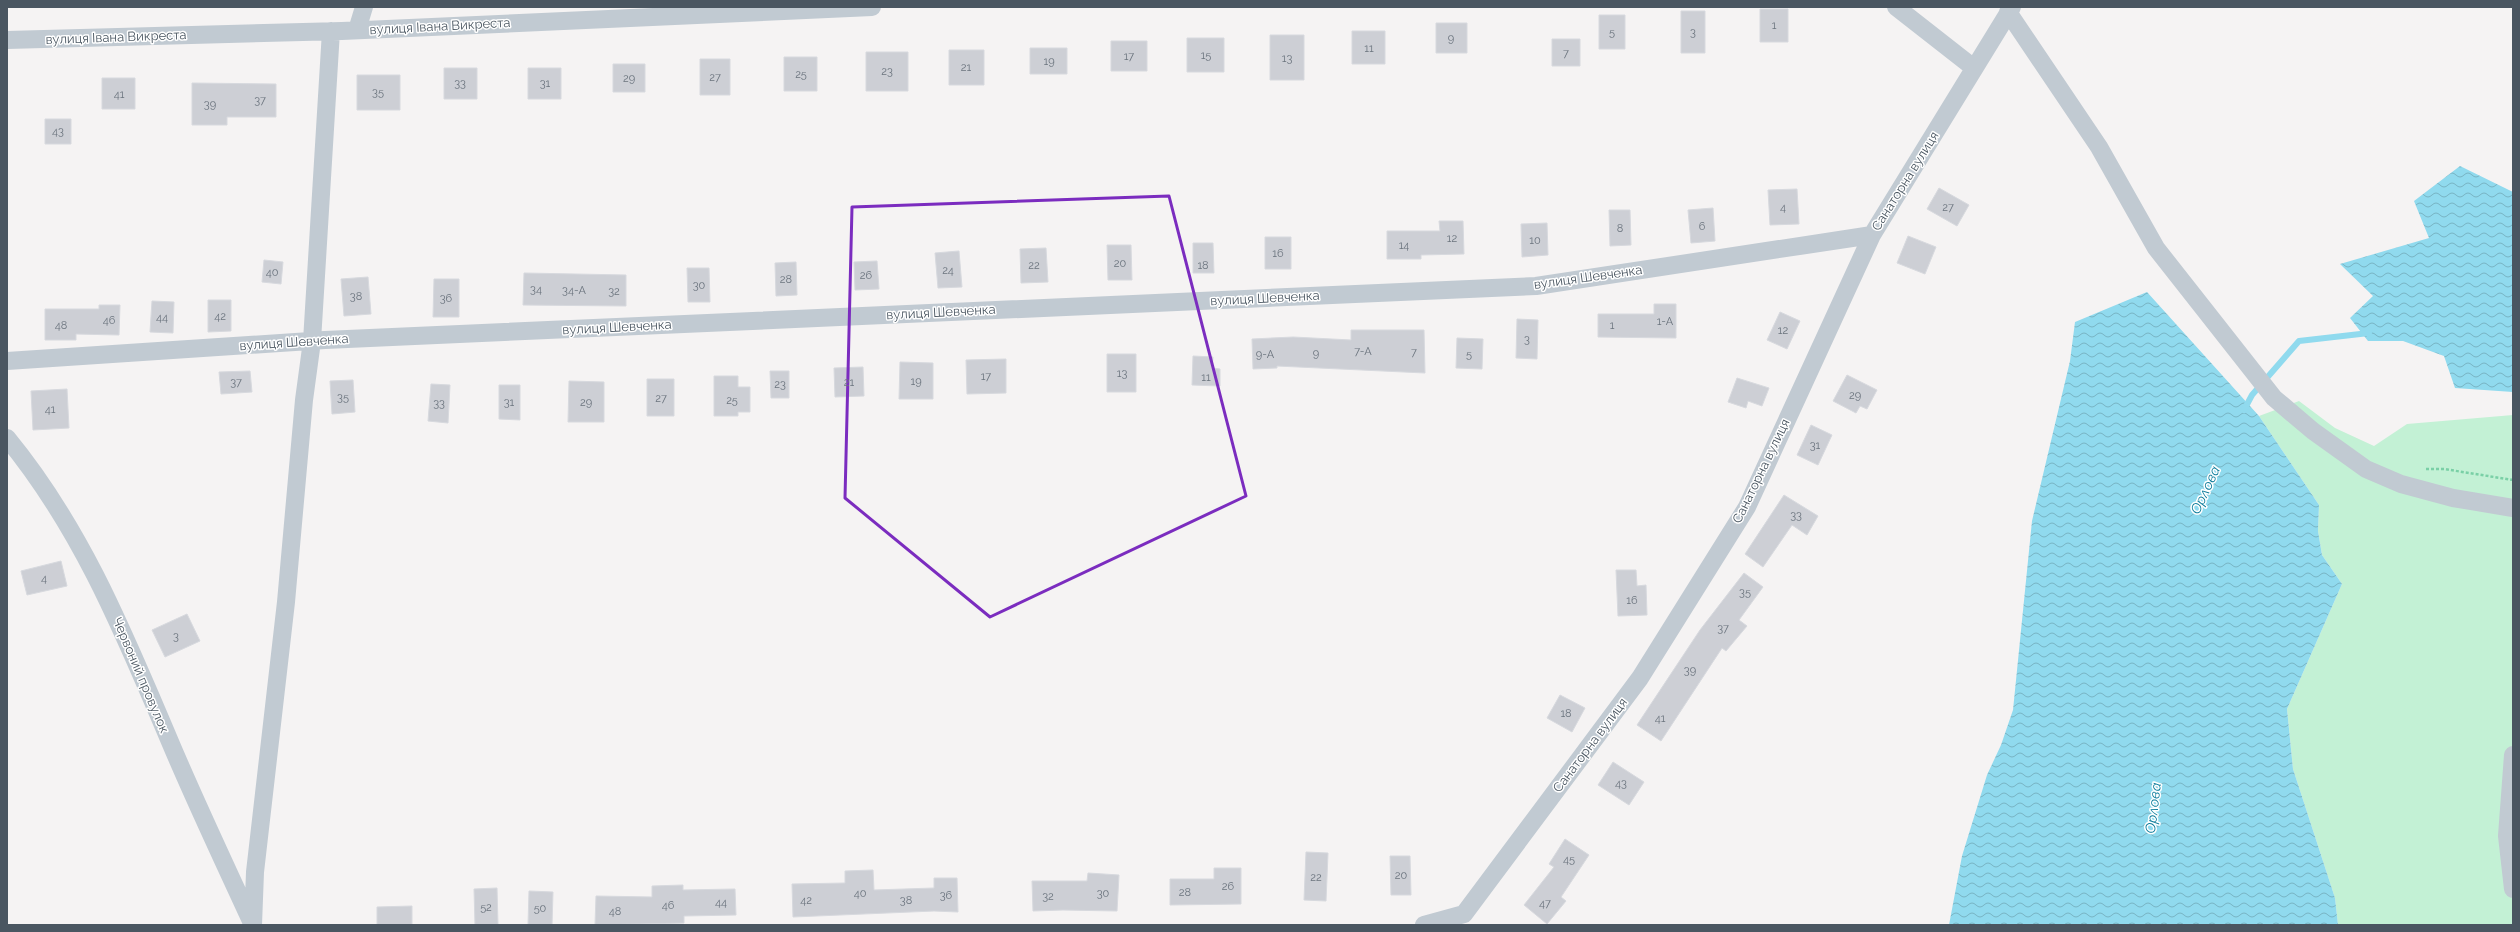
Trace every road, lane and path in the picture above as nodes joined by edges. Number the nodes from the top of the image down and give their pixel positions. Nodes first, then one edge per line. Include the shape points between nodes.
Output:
1 (364, 7) edge
2 (872, 7) edge
3 (1896, 7) edge
4 (2010, 10) edge
5 (357, 30) junction
6 (332, 31) junction
7 (7, 40) edge
8 (1974, 68) junction
9 (1872, 235) junction
10 (312, 341) junction
11 (7, 361) edge
12 (7, 438) edge
13 (2421, 469) dead end
14 (2513, 480) edge
15 (2513, 508) edge
16 (2513, 755) edge
17 (2513, 889) edge
18 (252, 925) edge
19 (1424, 925) edge

1 - 5 street
2 - 5 street, вулиця Івана Викреста
3 - 8 street
4 - 8 street, Санаторна вулиця
4 - 15 street via 2099,148 2156,248 2274,398 2366,469 2401,484 2453,498
5 - 6 street, вулиця Івана Викреста
6 - 7 street, вулиця Івана Викреста
6 - 10 street
8 - 9 street, Санаторна вулиця
9 - 10 street, вулиця Шевченка via 1536,286
9 - 19 street, Санаторна вулиця via 1746,507 1640,678 1464,914
10 - 11 street, вулиця Шевченка
10 - 18 street via 304,400 286,602 255,872
12 - 18 street, Червоний провулок via 79,541 114,609
13 - 14 path via 2444,469
16 - 17 street via 2507,836

